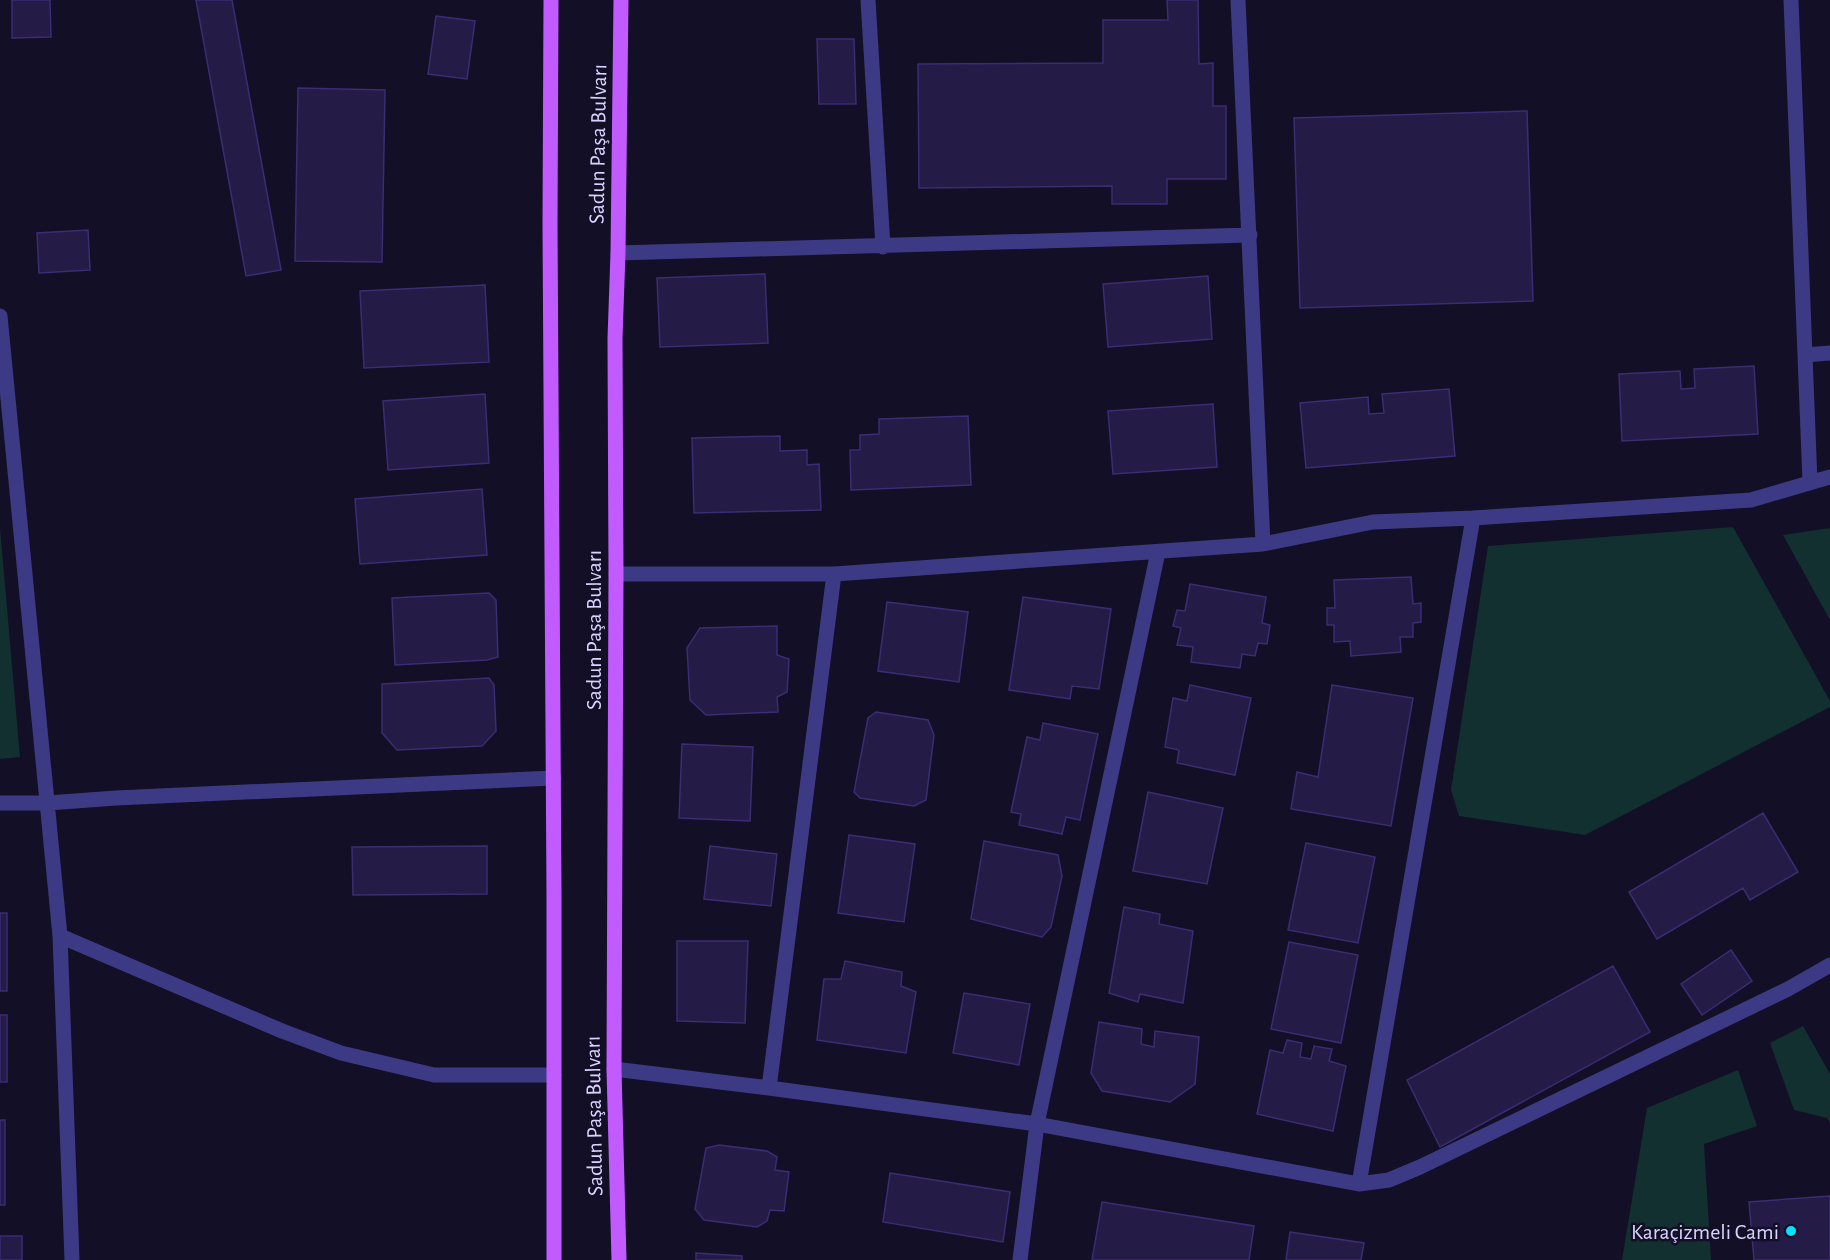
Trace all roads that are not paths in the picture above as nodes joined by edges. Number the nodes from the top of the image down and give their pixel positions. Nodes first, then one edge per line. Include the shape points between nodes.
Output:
1 (551, 0) edge
2 (621, 0) edge
3 (868, 0) edge
4 (1238, 0) edge
5 (1791, 0) edge
6 (1250, 235) junction
7 (882, 247) junction
8 (618, 253) junction
9 (0, 316) edge
10 (1830, 352) edge
11 (1805, 355) junction
12 (1830, 477) edge
13 (1810, 483) junction
14 (1473, 518) junction
15 (1263, 544) junction
16 (1158, 552) junction
17 (616, 574) junction
18 (834, 574) junction
19 (554, 778) junction
20 (0, 802) edge
21 (48, 802) junction
22 (60, 936) junction
23 (1830, 965) edge
24 (614, 1069) junction
25 (554, 1075) junction
26 (769, 1088) junction
27 (1037, 1124) junction
28 (1359, 1184) junction
29 (72, 1260) edge
30 (555, 1260) edge
31 (619, 1260) edge
32 (1020, 1260) edge

1 - 19 main road, Sadun Paşa Bulvarı
2 - 8 main road, Sadun Paşa Bulvarı
3 - 7 street
4 - 6 street
5 - 11 street
6 - 7 street
6 - 15 street
7 - 8 street
8 - 17 main road, Sadun Paşa Bulvarı
9 - 21 street
10 - 11 street
11 - 13 street
12 - 13 street
13 - 14 street via 1751,500
14 - 15 street via 1373,522
14 - 28 street
15 - 16 street
16 - 18 street
16 - 27 street
17 - 18 street
17 - 24 main road, Sadun Paşa Bulvarı
18 - 26 street
19 - 21 street
19 - 25 main road, Sadun Paşa Bulvarı
20 - 21 street
21 - 22 street
22 - 25 street via 341,1053 434,1075
22 - 29 street
23 - 28 street via 1420,1167 1389,1180
24 - 26 street
24 - 31 main road, Sadun Paşa Bulvarı
25 - 30 main road, Sadun Paşa Bulvarı
26 - 27 street
27 - 28 street
27 - 32 street

